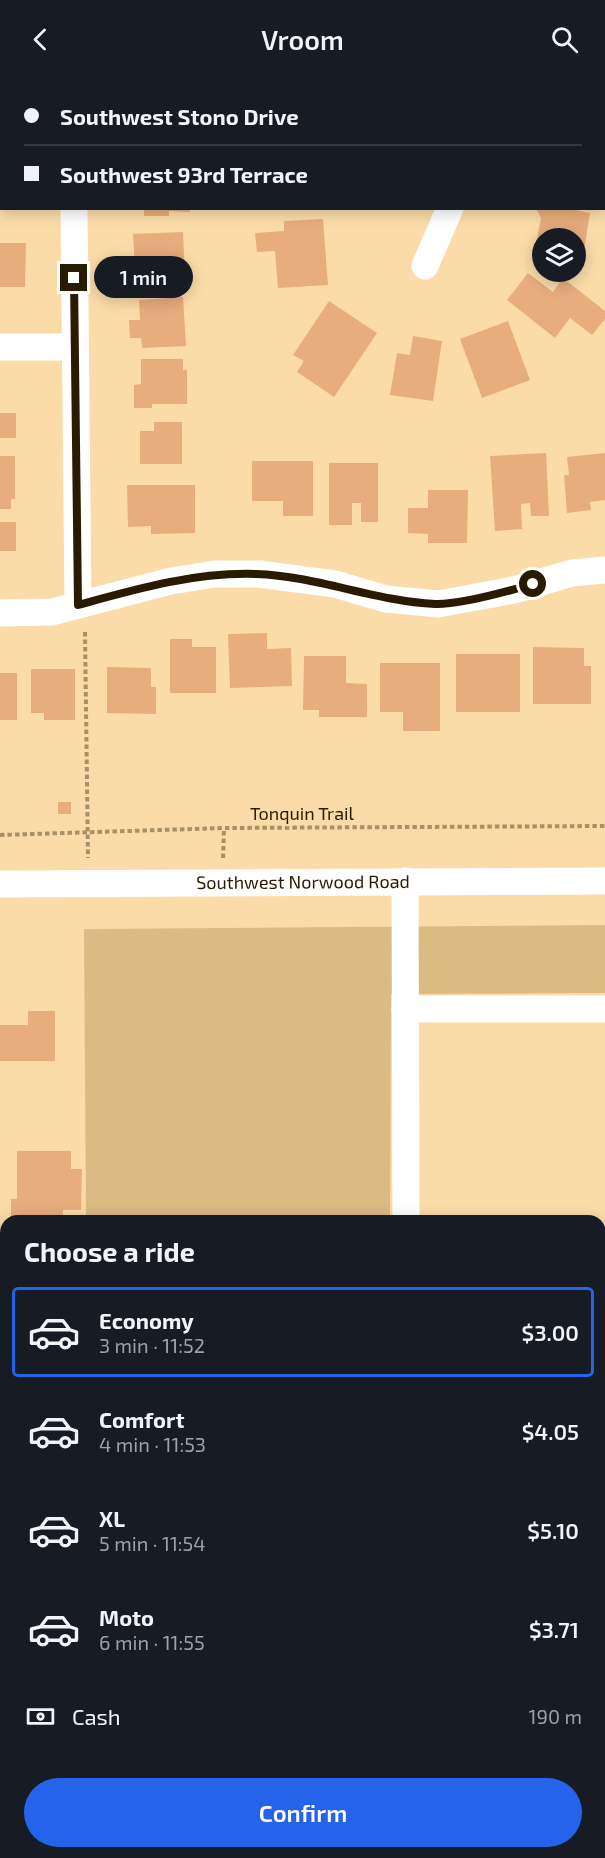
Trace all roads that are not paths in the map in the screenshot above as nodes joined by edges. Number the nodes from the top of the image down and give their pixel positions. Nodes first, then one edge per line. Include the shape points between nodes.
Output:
1 (74, 210) edge
2 (449, 210) edge
3 (425, 266) dead end
4 (0, 347) edge
5 (73, 347) junction
6 (605, 570) edge
7 (78, 605) junction
8 (0, 613) edge
9 (605, 880) edge
10 (405, 881) junction
11 (0, 884) edge
12 (405, 1009) junction
13 (605, 1009) edge
14 (406, 1215) edge

1 - 5 street
2 - 3 street
4 - 5 street
5 - 7 street
6 - 7 street via 572,573 514,590 438,604 386,599 313,581 259,574 215,574
7 - 8 street via 52,612
9 - 10 street, Southwest Norwood Road
10 - 11 street, Southwest Norwood Road
10 - 12 street
12 - 13 street
12 - 14 street

